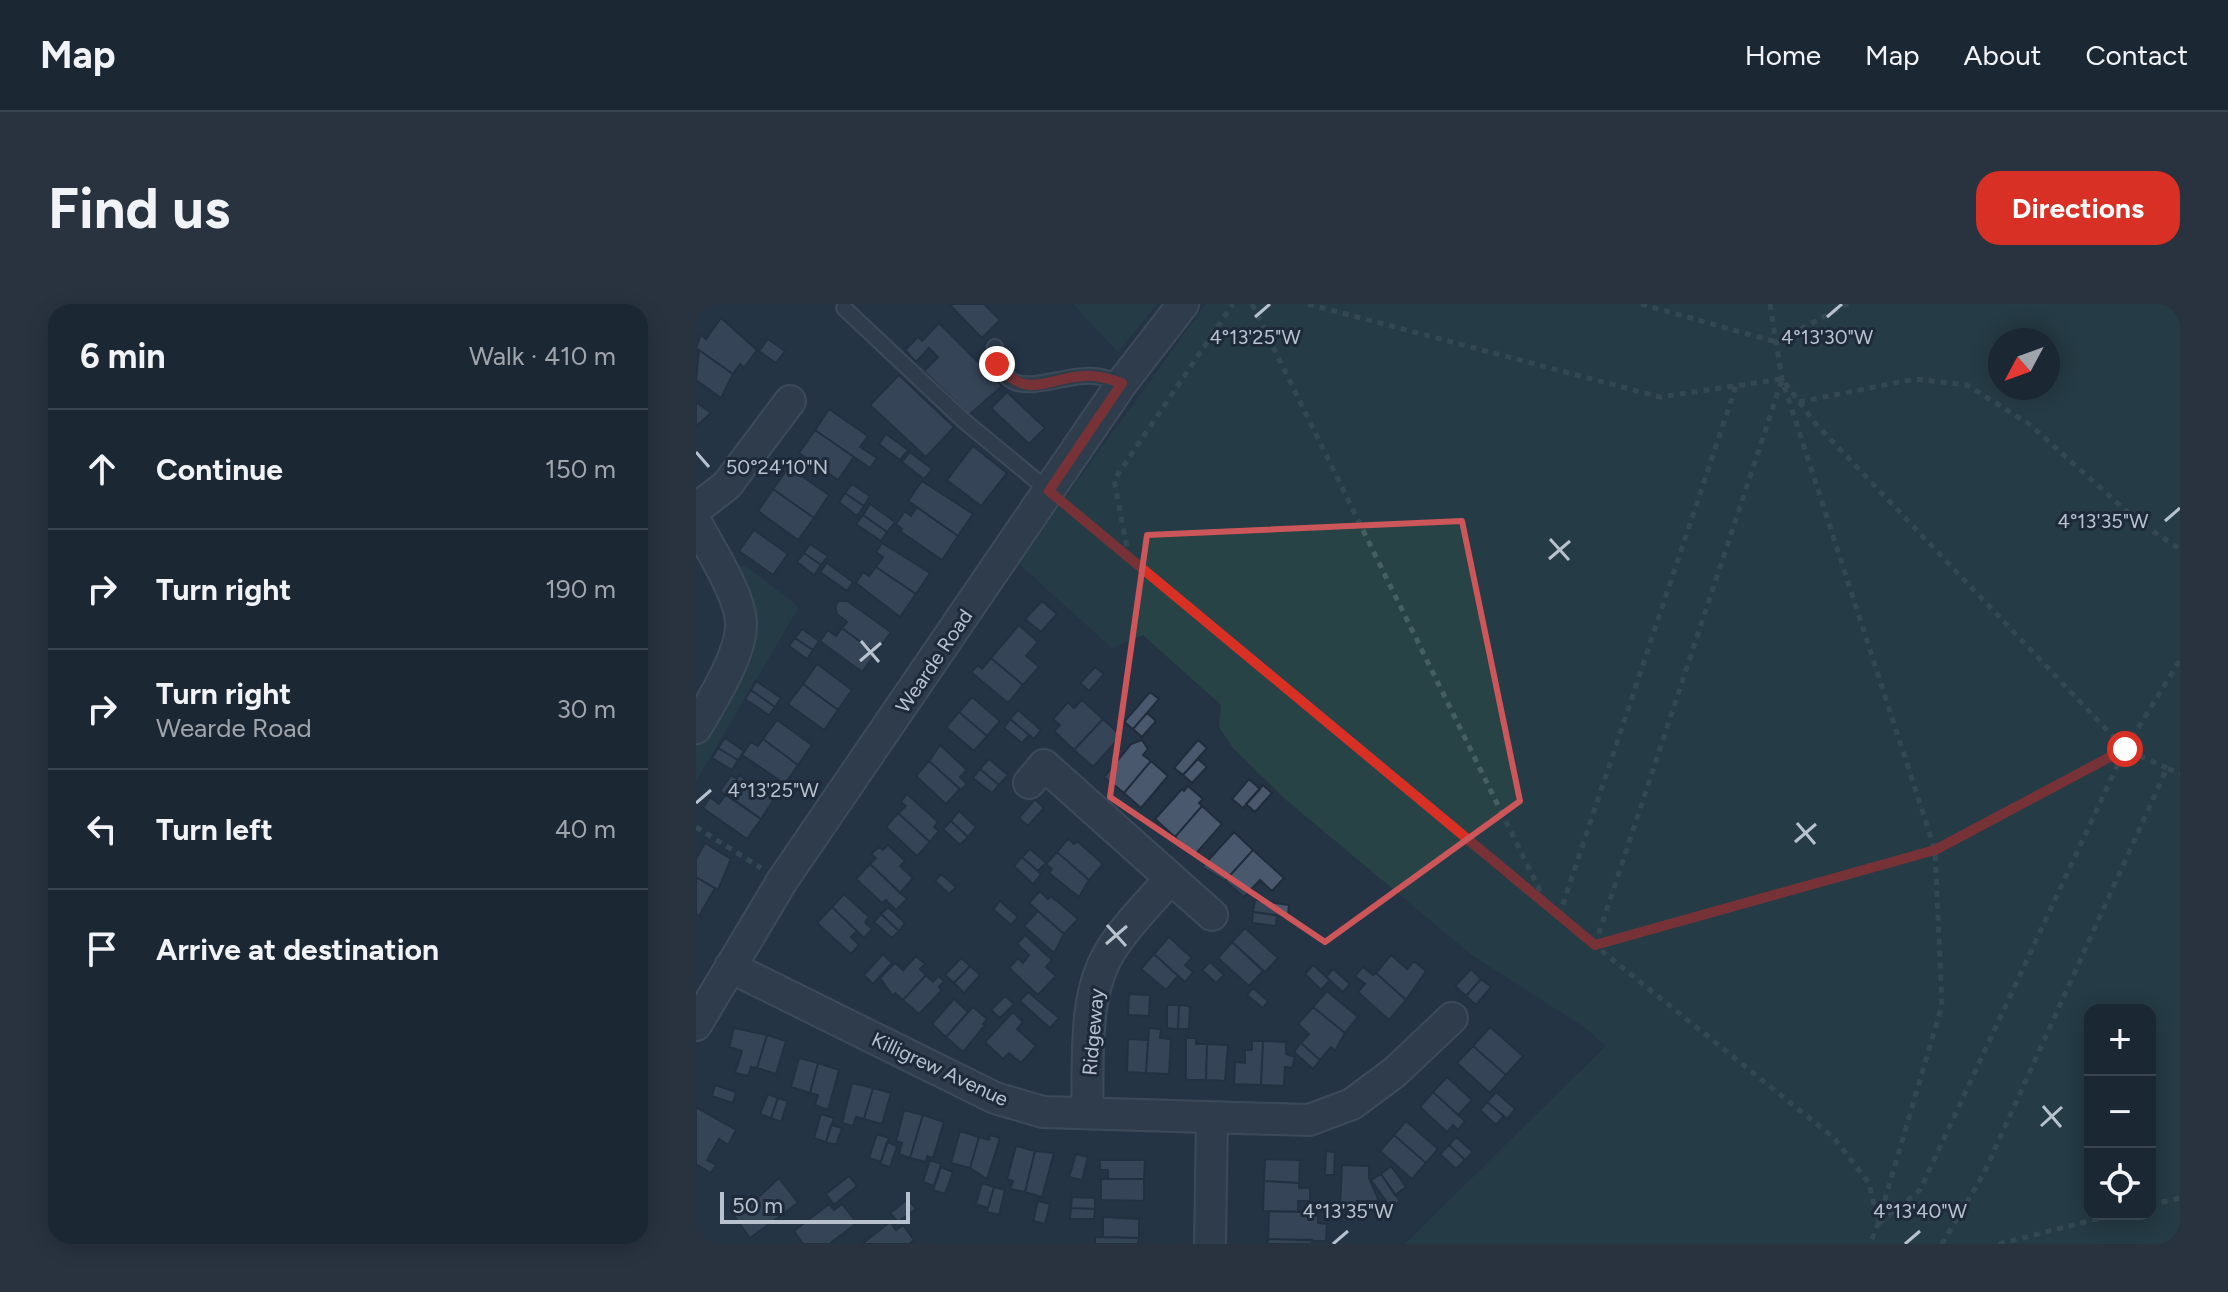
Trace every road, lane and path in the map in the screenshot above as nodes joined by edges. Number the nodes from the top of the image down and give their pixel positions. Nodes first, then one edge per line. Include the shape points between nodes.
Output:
1 (1183, 304) edge
2 (1233, 304) edge
3 (1252, 304) edge
4 (1308, 304) edge
5 (1641, 304) edge
6 (1770, 304) edge
7 (1848, 304) edge
8 (844, 308) dead end
9 (1776, 342) junction
10 (995, 347) dead end
11 (1782, 379) junction
12 (1122, 383) junction
13 (1736, 386) junction
14 (790, 401) dead end
15 (1799, 402) junction
16 (1049, 491) junction
17 (696, 509) edge
18 (696, 522) edge
19 (2180, 549) edge
20 (1130, 559) junction
21 (2180, 660) edge
22 (696, 728) edge
23 (2125, 749) junction
24 (2167, 768) junction
25 (2180, 773) edge
26 (1029, 783) dead end
27 (696, 827) edge
28 (1935, 850) junction
29 (1171, 878) junction
30 (782, 881) junction
31 (1547, 905) junction
32 (1212, 915) dead end
33 (1559, 916) junction
34 (1595, 945) junction
35 (730, 967) junction
36 (1452, 1018) dead end
37 (696, 1025) edge
38 (1087, 1113) junction
39 (1212, 1118) junction
40 (2180, 1198) edge
41 (2156, 1204) edge
42 (2093, 1220) edge
43 (1878, 1224) junction
44 (1210, 1244) edge
45 (1870, 1244) edge
46 (1942, 1244) edge
47 (1999, 1244) edge

1 - 12 street, Wearde Road
2 - 20 path via 1114,480
3 - 31 path
4 - 13 path via 1660,397
5 - 9 path
6 - 9 path
7 - 9 path
8 - 16 lane via 963,420
9 - 11 path
10 - 12 lane via 997,364 1027,387 1083,376
11 - 13 path
11 - 15 path
11 - 28 path
11 - 34 path
12 - 16 street, Wearde Road
13 - 33 path
14 - 17 street via 727,485
15 - 19 path via 1915,379 1967,385 2029,424 2140,523
15 - 23 path
16 - 20 path
16 - 30 street, Wearde Road
18 - 22 street via 742,625 725,679
20 - 31 path
21 - 23 path
23 - 24 path
23 - 28 path
23 - 43 path via 1920,1190
24 - 25 path
24 - 46 path via 1984,1173
26 - 29 street via 1044,765
27 - 30 path
28 - 34 path
28 - 43 path via 1942,1005
29 - 32 street
29 - 38 street, Ridgeway via 1111,948 1100,971
30 - 35 street, Wearde Road
31 - 33 path
33 - 34 path
34 - 43 path via 1834,1138 1869,1183
35 - 37 street, Wearde Road
35 - 38 street, Killigrew Avenue via 995,1098 1043,1112
36 - 39 street, Killigrew Avenue via 1352,1104 1309,1120
38 - 39 street, Killigrew Avenue
39 - 44 street
40 - 41 path
42 - 47 path
43 - 45 path

